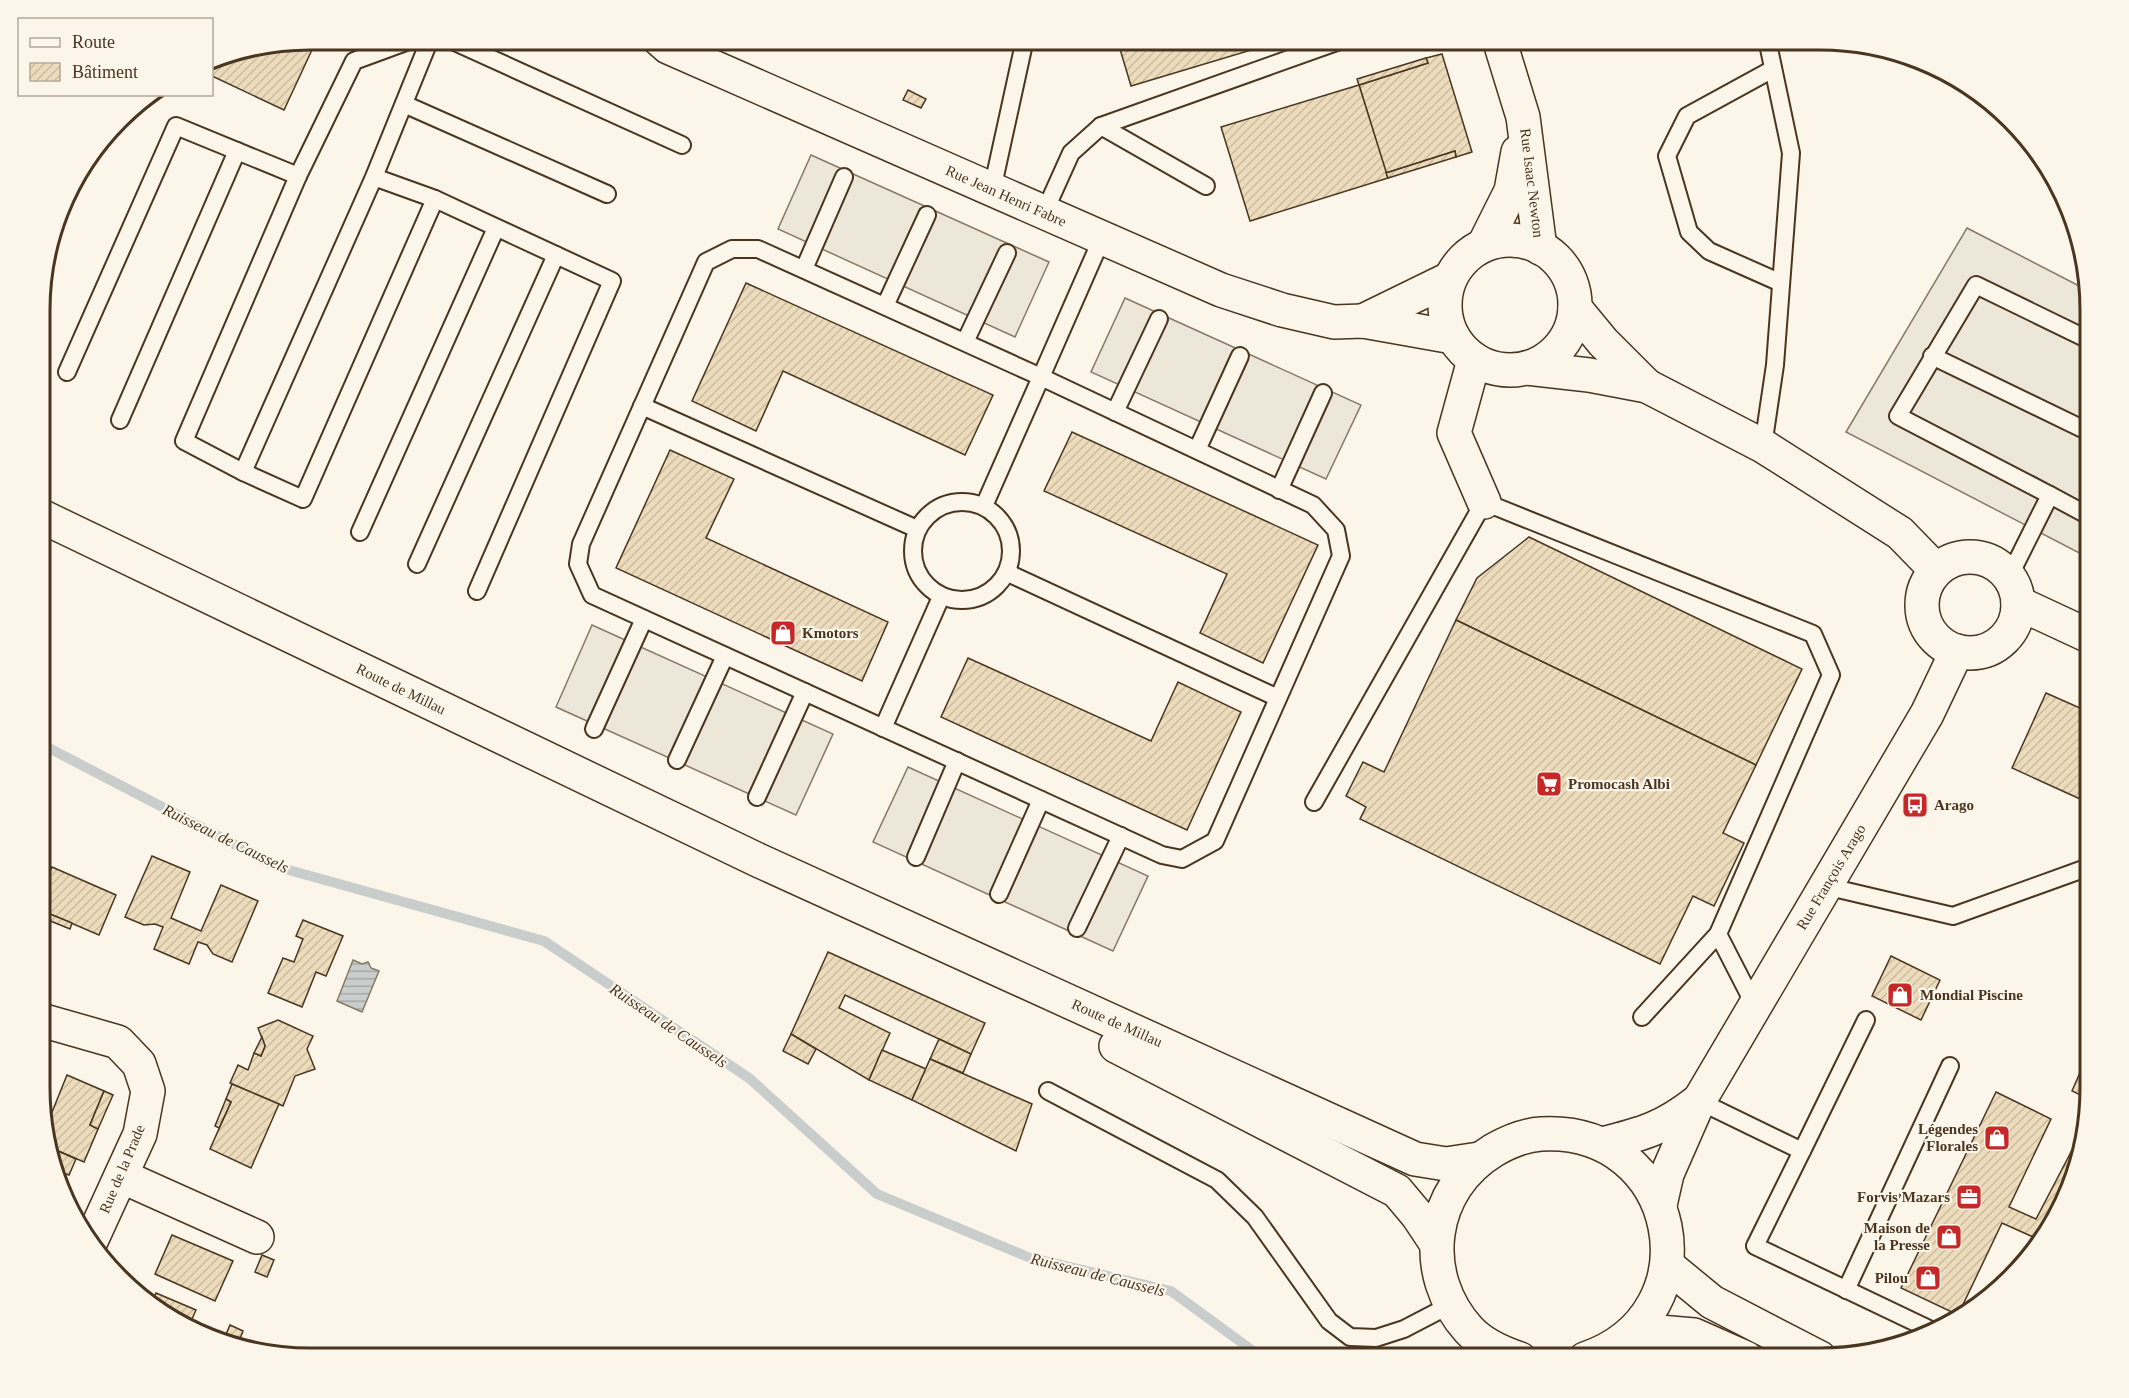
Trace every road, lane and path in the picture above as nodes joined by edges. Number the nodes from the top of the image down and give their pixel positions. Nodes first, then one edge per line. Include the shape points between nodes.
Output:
1 (384, 50) edge
2 (426, 50) edge
3 (472, 50) edge
4 (675, 50) edge
5 (1023, 50) edge
6 (1314, 50) edge
7 (1502, 50) edge
8 (1769, 50) edge
9 (1773, 69) junction
10 (404, 104) junction
11 (1523, 117) junction
12 (1101, 126) junction
13 (682, 145) dead end
14 (237, 151) junction
15 (298, 176) junction
16 (374, 177) junction
17 (844, 177) dead end
18 (1206, 186) dead end
19 (992, 190) junction
20 (607, 194) dead end
21 (435, 200) junction
22 (1044, 213) junction
23 (927, 215) dead end
24 (496, 228) junction
25 (1102, 238) junction
26 (1484, 246) junction
27 (1540, 248) junction
28 (1007, 253) dead end
29 (556, 255) junction
30 (804, 269) junction
31 (1449, 279) junction
32 (1781, 283) junction
33 (885, 306) junction
34 (1575, 308) junction
35 (1159, 320) dead end
36 (1363, 321) junction
37 (2080, 335) edge
38 (964, 342) junction
39 (1464, 349) junction
40 (1240, 356) dead end
41 (1932, 356) junction
42 (1527, 368) junction
43 (67, 372) dead end
44 (1041, 377) junction
45 (1647, 386) junction
46 (1323, 393) dead end
47 (642, 406) junction
48 (1115, 412) junction
49 (120, 420) dead end
50 (2080, 427) edge
51 (1763, 446) junction
52 (1197, 450) junction
53 (243, 472) junction
54 (1279, 490) junction
55 (2050, 495) junction
56 (1484, 502) junction
57 (984, 506) junction
58 (2080, 511) edge
59 (50, 520) edge
60 (917, 530) junction
61 (360, 532) dead end
62 (417, 564) dead end
63 (1936, 570) junction
64 (1008, 573) junction
65 (2014, 590) junction
66 (477, 591) dead end
67 (941, 597) junction
68 (645, 618) junction
69 (2080, 630) edge
70 (1957, 651) junction
71 (725, 656) junction
72 (805, 692) junction
73 (1278, 698) junction
74 (883, 728) junction
75 (594, 729) dead end
76 (677, 760) dead end
77 (957, 761) junction
78 (757, 797) dead end
79 (1041, 800) junction
80 (1314, 802) dead end
81 (1121, 836) junction
82 (916, 857) dead end
83 (760, 861) junction
84 (2080, 871) edge
85 (1826, 886) junction
86 (999, 894) dead end
87 (1077, 928) dead end
88 (1718, 934) junction
89 (1755, 1006) junction
90 (1642, 1017) dead end
91 (1866, 1020) dead end
92 (50, 1023) edge
93 (1950, 1066) dead end
94 (1048, 1091) dead end
95 (1699, 1101) junction
96 (1602, 1144) junction
97 (1802, 1151) junction
98 (1479, 1159) junction
99 (121, 1176) junction
100 (1660, 1204) junction
101 (94, 1234) edge
102 (257, 1237) dead end
103 (1436, 1242) junction
104 (1667, 1265) junction
105 (1846, 1290) junction
106 (1452, 1304) junction
107 (1924, 1327) edge
108 (1636, 1330) junction
109 (1496, 1348) edge
110 (1611, 1348) edge
111 (1723, 1348) edge
112 (1801, 1348) edge

1 - 15 lane via 354,61
2 - 10 lane
3 - 13 lane
4 - 19 street, Rue Jean Henri Fabre
5 - 19 lane
6 - 12 lane
7 - 11 street, Rue Isaac Newton
8 - 9 lane
9 - 32 lane via 1791,153
9 - 32 lane via 1687,116 1667,156 1689,232 1709,251
10 - 16 lane
10 - 20 lane
11 - 26 street, Rue Isaac Newton via 1511,191
11 - 27 street, Rue Isaac Newton
12 - 18 lane
12 - 22 lane via 1071,153
14 - 15 lane
14 - 43 lane via 176,126
14 - 49 lane
15 - 53 lane via 184,441
16 - 21 lane
16 - 53 lane
17 - 30 lane
19 - 22 street, Rue Jean Henri Fabre
21 - 24 lane
21 - 53 lane via 303,499
22 - 25 street, Rue Jean Henri Fabre
23 - 33 lane
24 - 29 lane
24 - 61 lane
25 - 36 street, Rue Jean Henri Fabre via 1221,290 1282,310 1334,322
25 - 44 lane
26 - 27 street via 1511,240
26 - 31 street via 1459,263
27 - 34 street via 1564,268 1573,287
28 - 38 lane
29 - 62 lane
29 - 66 lane via 612,281
30 - 33 lane
30 - 47 lane via 758,249 732,249 706,262
31 - 36 street, Rue Jean Henri Fabre
31 - 39 street via 1444,315
32 - 51 lane
33 - 38 lane
34 - 42 street via 1571,328 1561,346 1545,360
34 - 45 street
35 - 48 lane
36 - 39 street, Rue Jean Henri Fabre
37 - 41 lane via 1976,285
38 - 44 lane
39 - 42 street via 1490,368
39 - 56 street via 1454,433
40 - 52 lane
41 - 50 lane
41 - 55 lane via 1898,416
42 - 45 street
44 - 48 lane
44 - 57 lane
45 - 51 street
46 - 54 lane
47 - 60 lane
47 - 68 lane via 581,544 578,564 592,595
48 - 52 lane
51 - 63 street via 1900,533
52 - 54 lane
54 - 73 lane via 1313,506 1336,530 1341,556
55 - 58 lane
55 - 65 lane
56 - 80 lane
56 - 88 lane via 1813,634 1831,675
57 - 60 lane via 958,501 934,509
57 - 64 lane via 1004,522 1013,547
59 - 83 street, Route de Millau
60 - 67 lane via 912,555 921,579
63 - 65 street via 1966,556 1983,558 1998,566
63 - 70 street via 1928,581 1922,609 1933,635
64 - 67 lane via 991,592 975,598 966,601
64 - 73 lane
65 - 69 street
65 - 70 street via 2016,618 2000,643 1986,650
67 - 74 lane
68 - 71 lane
68 - 75 lane
70 - 85 street, Rue François Arago via 1927,714
71 - 72 lane
71 - 76 lane
72 - 74 lane
72 - 78 lane
73 - 81 lane via 1215,841 1182,859 1162,855
74 - 77 lane
77 - 79 lane
77 - 82 lane
79 - 81 lane
79 - 86 lane
81 - 87 lane
83 - 98 street, Route de Millau via 1415,1159 1446,1164
83 - 103 street, Route de Millau via 1397,1191
84 - 85 lane via 1953,916
85 - 89 street, Rue François Arago
88 - 89 lane
88 - 90 lane
89 - 95 street, Rue François Arago
91 - 97 lane
92 - 99 street, Rue de la Prade via 118,1042 139,1064 148,1091 140,1134
93 - 105 lane
94 - 106 lane via 1217,1180 1255,1217 1329,1321 1350,1336 1376,1338 1404,1329
95 - 96 street via 1644,1134
95 - 97 lane
95 - 100 street, Rue François Arago via 1667,1174
96 - 98 street via 1571,1135 1539,1134 1507,1142
96 - 100 street via 1626,1159
97 - 105 lane via 1755,1246
98 - 103 street via 1457,1182 1442,1211
99 - 101 street, Rue de la Prade
99 - 102 street
100 - 104 street via 1668,1234
103 - 106 street via 1438,1272
104 - 108 street via 1657,1299
104 - 112 street via 1712,1302
105 - 107 lane
106 - 109 street via 1470,1330
108 - 110 street
108 - 111 street via 1694,1335

